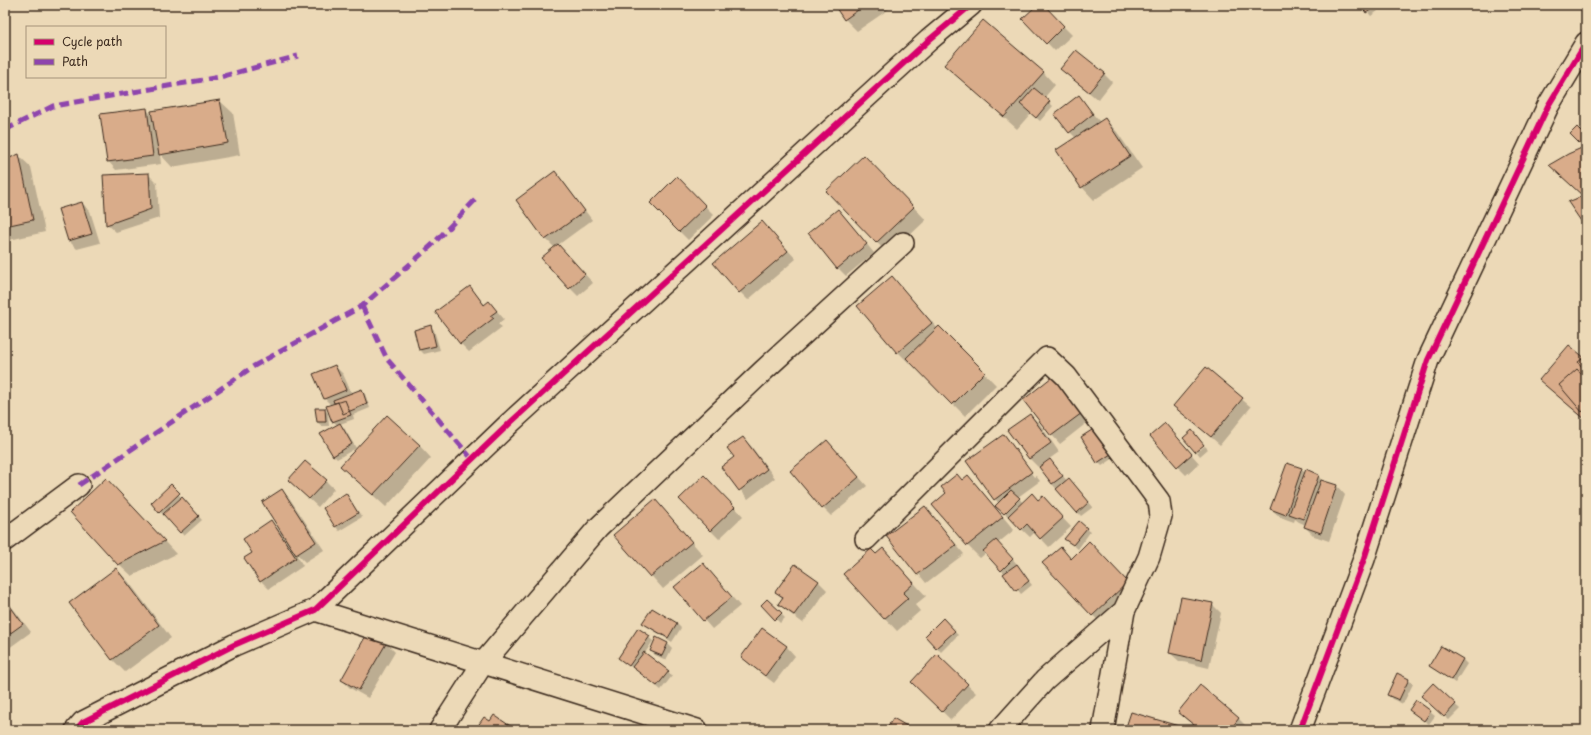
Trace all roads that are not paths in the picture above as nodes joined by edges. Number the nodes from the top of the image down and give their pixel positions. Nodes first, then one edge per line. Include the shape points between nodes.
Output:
1 (971, 5) edge
2 (1586, 43) edge
3 (903, 243) dead end
4 (79, 486) dead end
5 (866, 539) dead end
6 (5, 540) edge
7 (315, 610) junction
8 (1124, 611) junction
9 (483, 663) junction
10 (643, 722) edge
11 (84, 727) edge
12 (440, 730) edge
13 (697, 730) edge
14 (1000, 730) edge
15 (1103, 730) edge
16 (1300, 730) edge

1 - 7 street via 918,50 511,422
2 - 16 street via 1548,106 1428,360 1364,559
3 - 9 street via 763,371 598,528
4 - 6 street
5 - 8 street via 1047,358 1066,376 1158,501 1160,516 1149,557
7 - 9 street
7 - 11 street via 234,645
8 - 14 street via 1045,680
8 - 15 street
9 - 10 street
9 - 12 street
10 - 13 street

